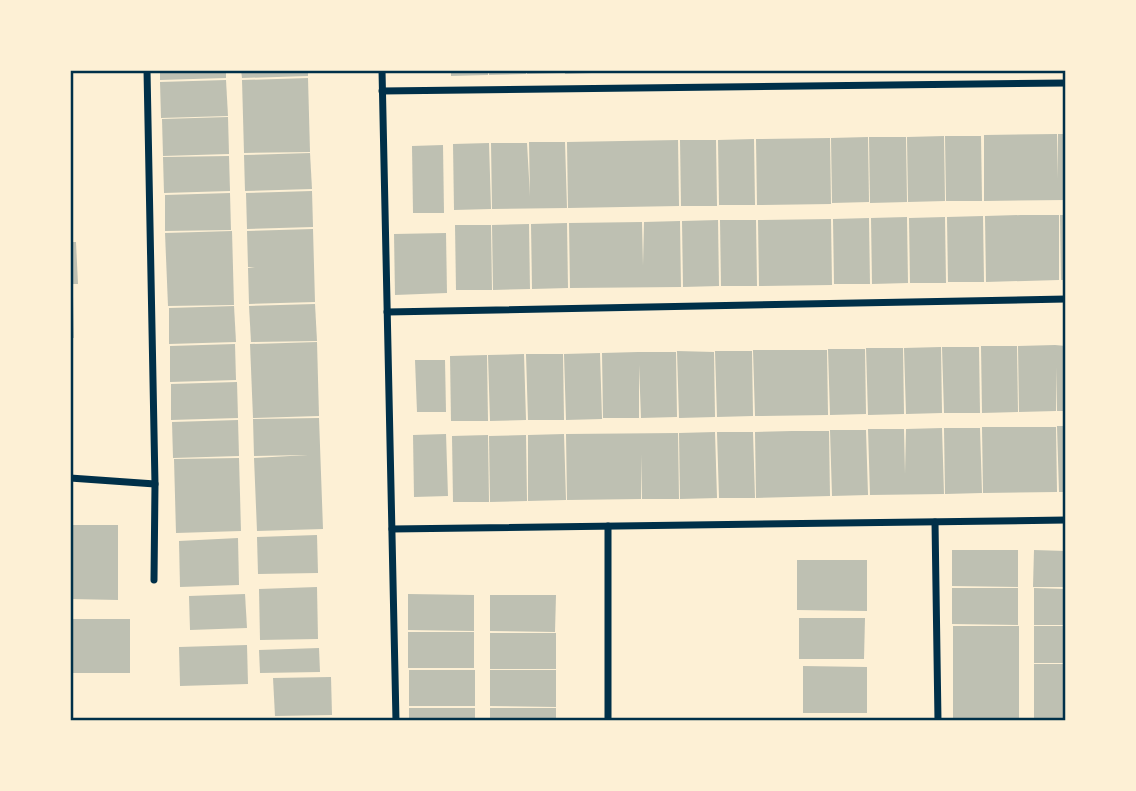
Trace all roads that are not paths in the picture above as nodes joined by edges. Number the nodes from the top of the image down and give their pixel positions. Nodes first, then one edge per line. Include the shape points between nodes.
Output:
1 (147, 70) edge
2 (382, 70) edge
3 (1066, 83) edge
4 (383, 91) junction
5 (1066, 299) edge
6 (387, 312) junction
7 (70, 478) edge
8 (155, 484) junction
9 (1066, 520) edge
10 (935, 522) junction
11 (608, 526) junction
12 (392, 529) junction
13 (154, 580) dead end
14 (396, 721) edge
15 (608, 721) edge
16 (938, 721) edge

1 - 8 street
2 - 4 street
3 - 4 street
4 - 6 street
5 - 6 street
6 - 12 street
7 - 8 street
8 - 13 street
9 - 10 street
10 - 11 street
10 - 16 street
11 - 12 street
11 - 15 street
12 - 14 street

